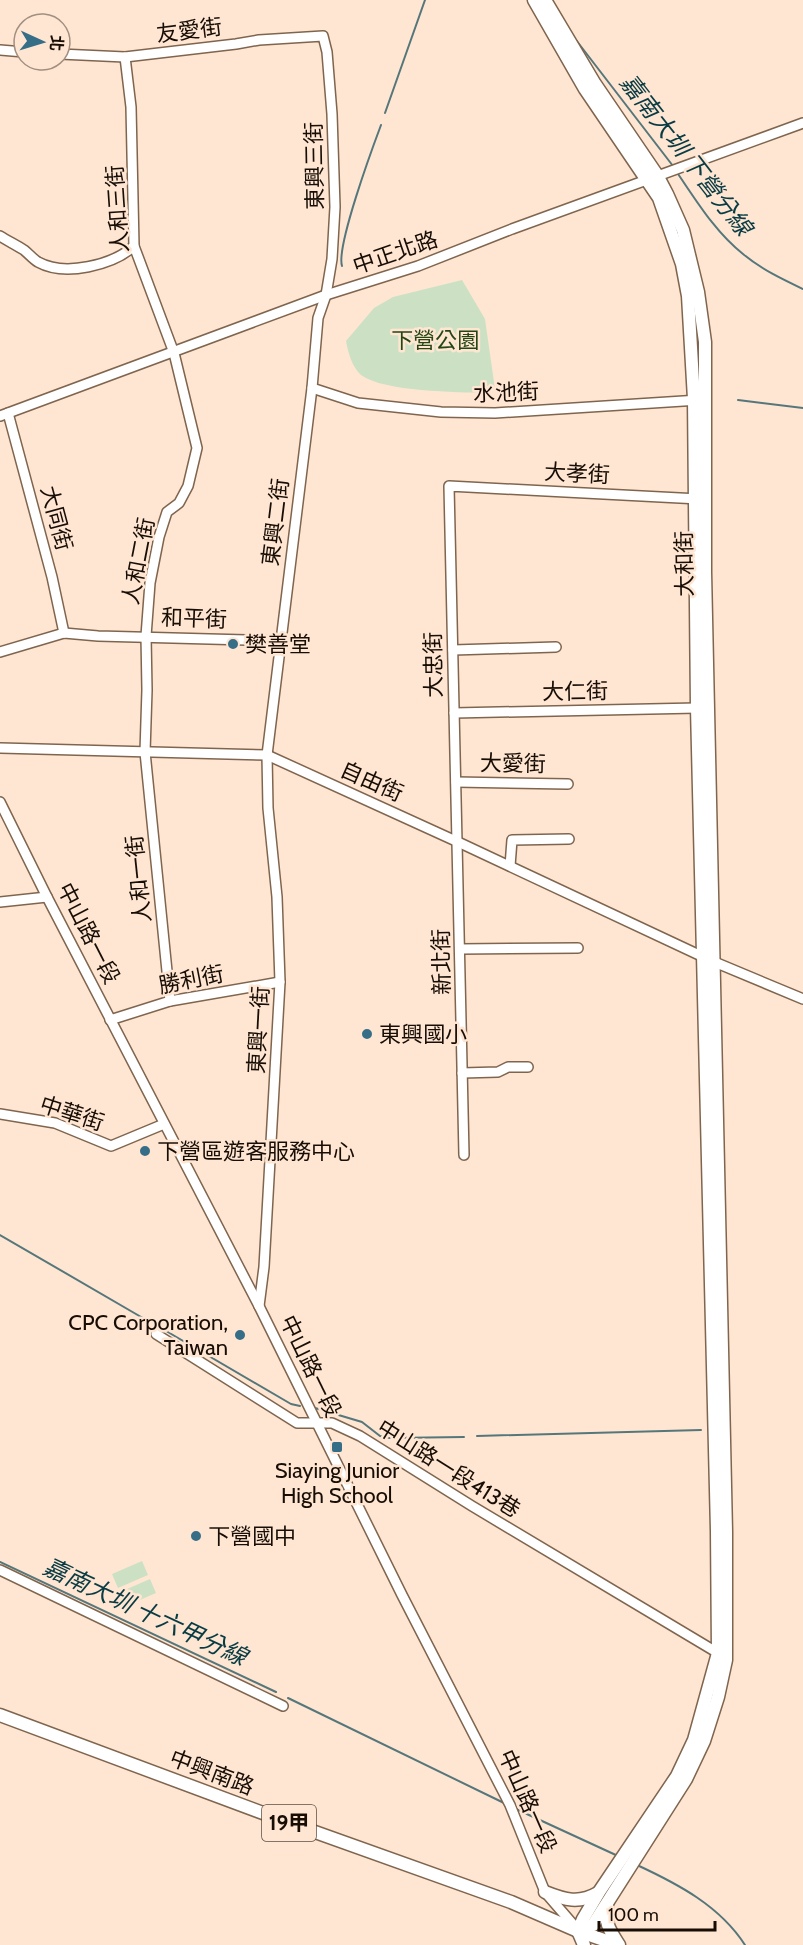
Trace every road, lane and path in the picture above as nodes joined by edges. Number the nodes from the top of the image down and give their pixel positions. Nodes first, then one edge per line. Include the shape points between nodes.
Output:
1 (534, 0) edge
2 (545, 0) edge
3 (323, 36) joint
4 (72, 55) edge
5 (125, 57) junction
6 (803, 123) edge
7 (657, 176) junction
8 (0, 236) edge
9 (134, 246) junction
10 (326, 295) junction
11 (174, 353) junction
12 (312, 388) junction
13 (699, 400) junction
14 (4, 415) edge
15 (449, 486) joint
16 (700, 499) junction
17 (63, 633) junction
18 (146, 636) junction
19 (281, 641) junction
20 (556, 647) dead end
21 (453, 650) junction
22 (0, 652) edge
23 (697, 708) junction
24 (454, 713) junction
25 (0, 748) edge
26 (146, 752) junction
27 (267, 755) junction
28 (456, 782) junction
29 (568, 783) dead end
30 (0, 802) edge
31 (569, 839) dead end
32 (458, 842) junction
33 (510, 866) junction
34 (47, 897) junction
35 (0, 902) edge
36 (578, 948) dead end
37 (460, 949) junction
38 (707, 958) junction
39 (280, 982) junction
40 (803, 999) edge
41 (170, 1001) junction
42 (110, 1020) junction
43 (528, 1067) dead end
44 (462, 1073) junction
45 (0, 1114) edge
46 (164, 1124) junction
47 (464, 1155) dead end
48 (259, 1306) junction
49 (156, 1334) dead end
50 (315, 1424) junction
51 (0, 1570) edge
52 (718, 1653) junction
53 (283, 1706) dead end
54 (0, 1715) edge
55 (545, 1892) junction
56 (603, 1898) junction
57 (578, 1931) junction
58 (584, 1945) edge
59 (618, 1945) edge

1 - 7 main road via 585,89
2 - 7 main road
3 - 5 street, 友愛街
3 - 10 street, 東興三街 via 332,114 335,207
4 - 5 street, 友愛街
5 - 9 street, 人和三街 via 131,107
6 - 7 street, 中正北路
7 - 10 street, 中正北路 via 418,266
7 - 13 main road, 大和街 via 659,198 682,264
8 - 9 street via 39,263 63,268 81,269 106,262
9 - 11 street, 人和三街
10 - 11 street, 中正北路
10 - 12 street, 東興二街 via 318,318
11 - 14 street, 中正北路
11 - 18 street, 人和二街 via 198,448 188,486 179,503 167,512 159,537
12 - 13 street, 水池街 via 358,403 441,412 495,413
12 - 19 street, 東興二街
13 - 16 main road, 大和街
14 - 17 street, 大同街 via 52,577
15 - 16 street, 大孝街
15 - 21 street, 大忠街
16 - 23 main road, 大和街
16 - 38 main road, 大和街
17 - 18 street, 和平街
17 - 22 street, 和平街
18 - 19 street, 和平街
18 - 26 street, 人和二街
19 - 27 street, 東興二街
20 - 21 street
21 - 24 street, 大忠街
23 - 24 street, 大仁街
23 - 38 main road, 大和街
24 - 28 street, 大忠街
25 - 26 street, 自由街
26 - 27 street, 自由街
26 - 41 street, 人和一街
27 - 32 street, 自由街
27 - 39 street, 東興一街
28 - 29 street, 大愛街
28 - 32 street, 大忠街
30 - 34 street, 中山路一段
31 - 33 street via 512,840
32 - 33 street, 自由街
32 - 37 street, 新北街
33 - 38 street, 自由街
34 - 35 street
34 - 42 street, 中山路一段
36 - 37 street
37 - 44 street, 新北街
38 - 40 street, 自由街
38 - 52 main road
38 - 56 main road via 725,1508 726,1660 704,1741 686,1779
39 - 41 street, 勝利街
39 - 48 street, 東興一街
41 - 42 street, 勝利街
42 - 46 street, 中山路一段
43 - 44 street
44 - 47 street, 新北街
45 - 46 street, 中華街 via 55,1123 111,1146
46 - 48 street, 中山路一段
48 - 50 street, 中山路一段
49 - 50 street, 中山路一段413巷 via 297,1423
50 - 52 street, 中山路一段413巷 via 332,1423 360,1436
50 - 55 street, 中山路一段 via 510,1805
51 - 53 street
52 - 56 main road via 694,1740 677,1776
54 - 57 main road, 中興南路 / 19甲 via 511,1902
55 - 56 main road via 575,1901
55 - 57 street, 中山路一段
56 - 57 main road via 593,1925
56 - 59 main road via 608,1929
57 - 58 main road, 中山路一段
57 - 59 main road, 19甲

